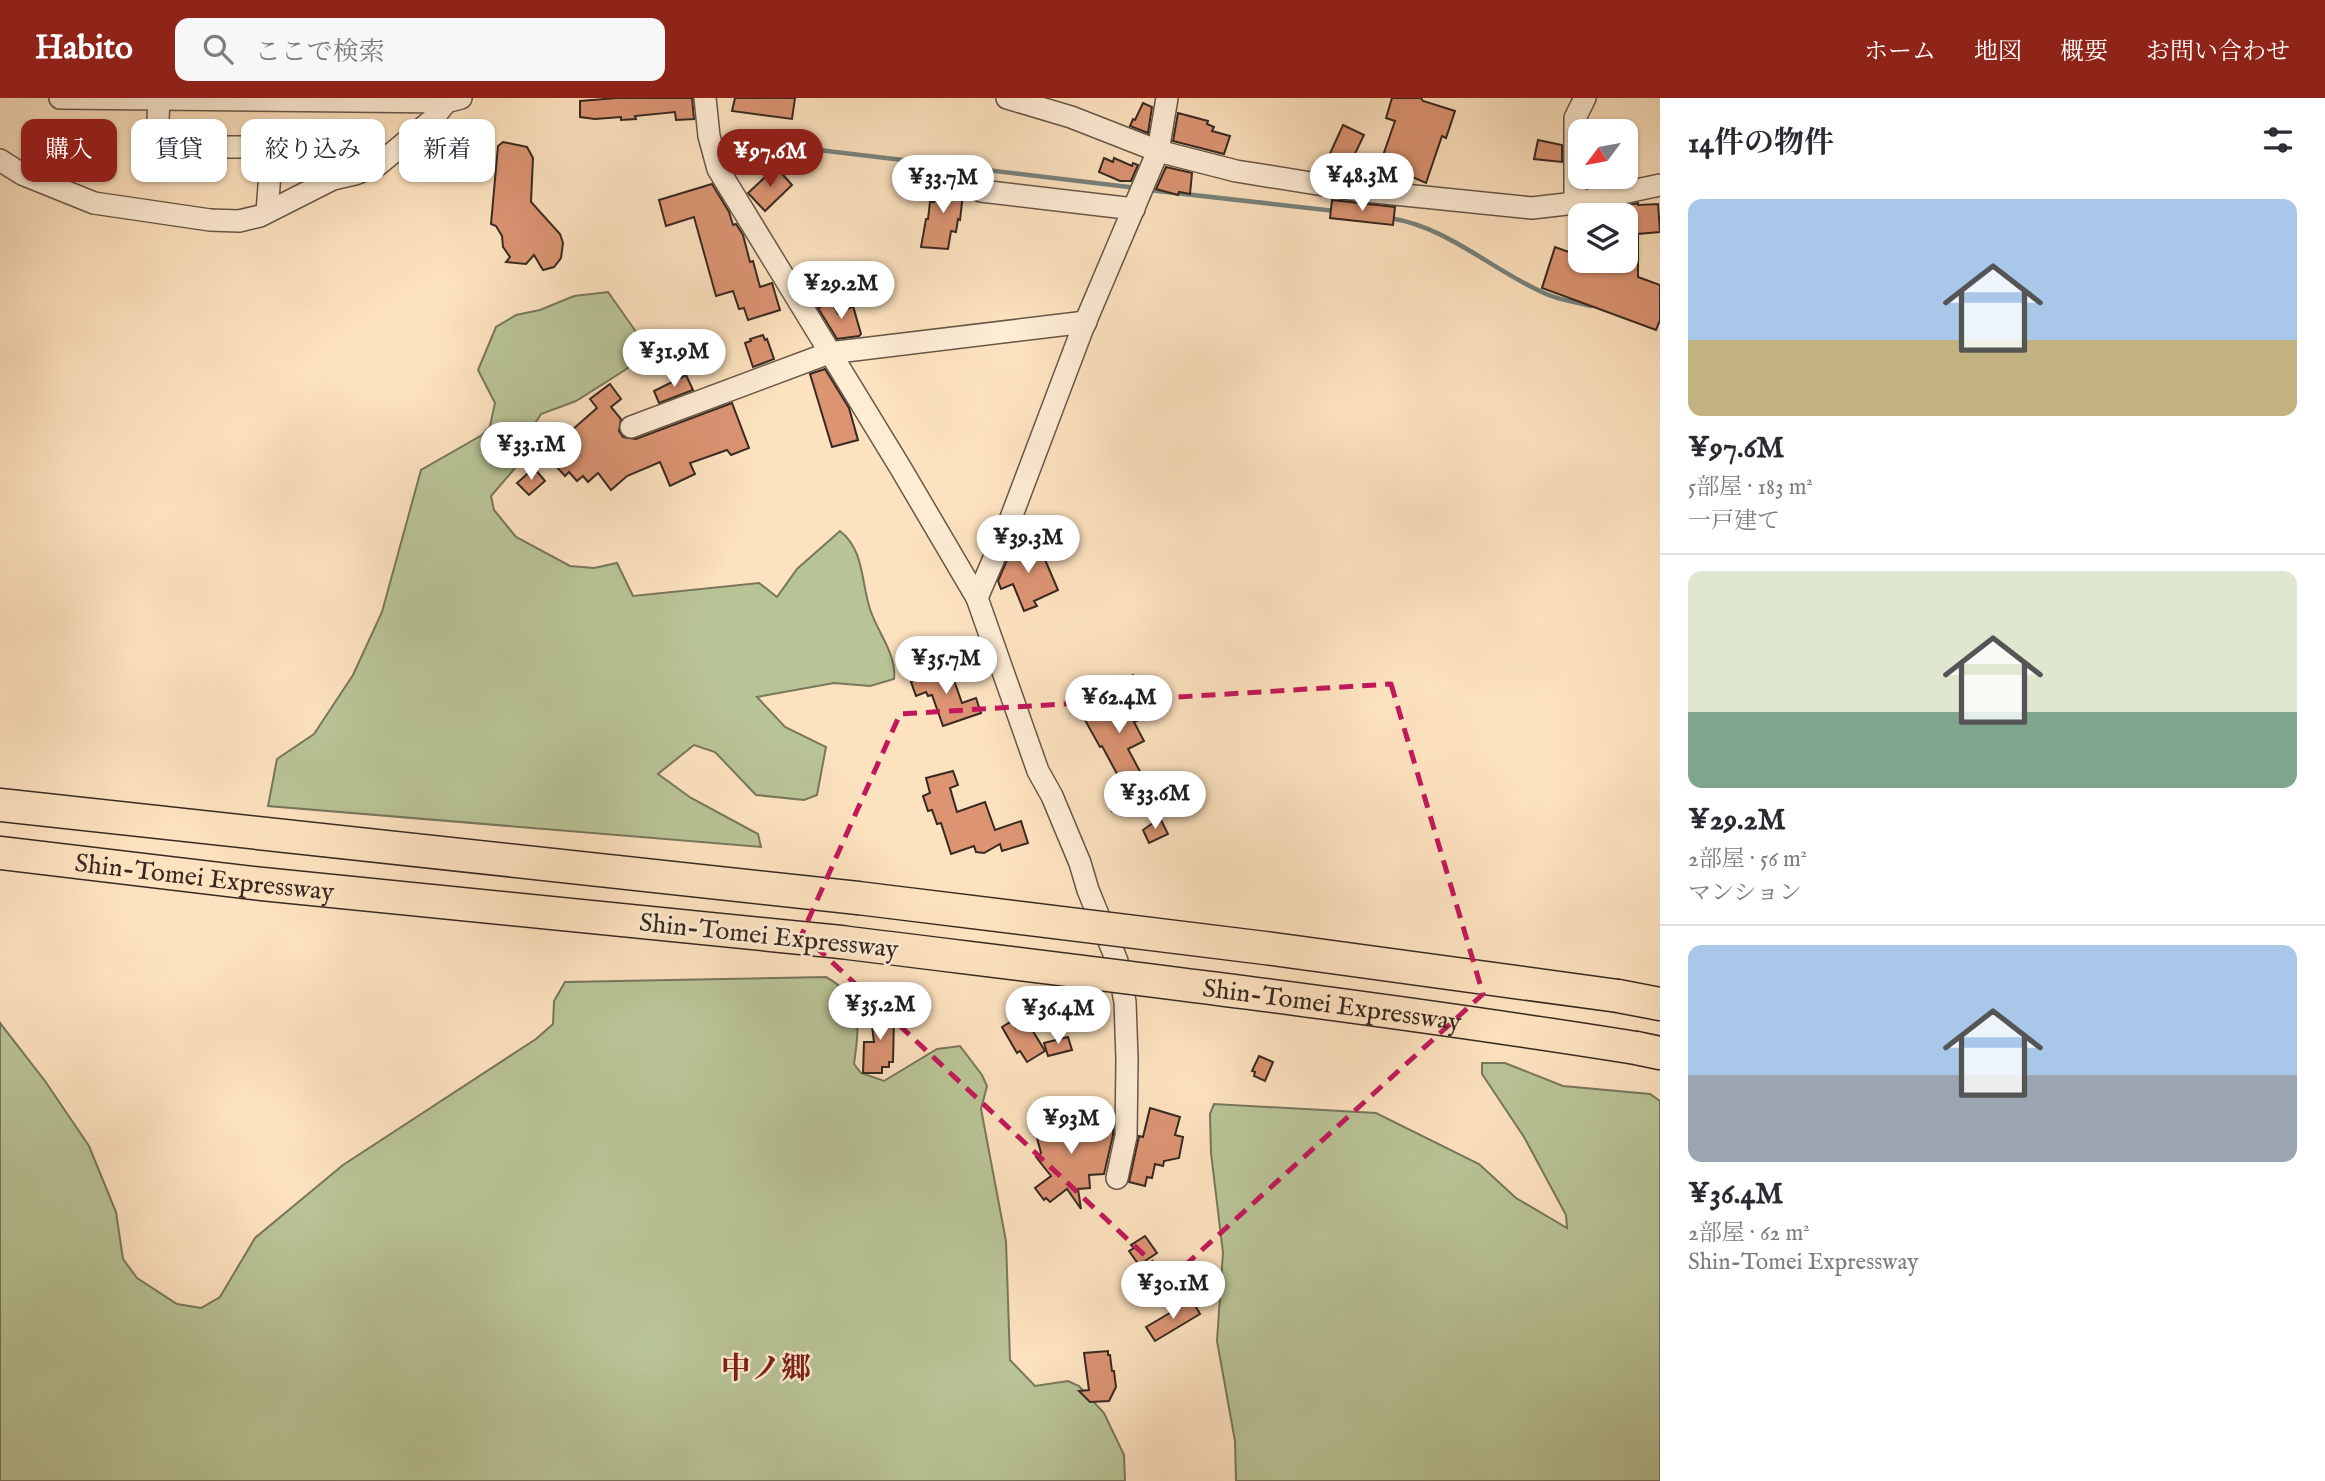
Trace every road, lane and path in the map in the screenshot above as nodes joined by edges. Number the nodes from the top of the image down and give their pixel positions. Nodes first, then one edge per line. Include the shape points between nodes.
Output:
1 (60, 98) edge
2 (66, 98) edge
3 (705, 98) edge
4 (1007, 98) edge
5 (1167, 98) edge
6 (1585, 98) edge
7 (159, 100) edge
8 (345, 100) edge
9 (454, 100) edge
10 (1158, 151) junction
11 (0, 160) edge
12 (1660, 185) edge
13 (981, 191) dead end
14 (1575, 203) joint
15 (1568, 204) edge
16 (1134, 209) junction
17 (267, 212) junction
18 (1086, 322) junction
19 (829, 352) junction
20 (631, 427) dead end
21 (978, 598) junction
22 (0, 805) edge
23 (0, 853) edge
24 (1660, 1004) edge
25 (1648, 1051) edge
26 (1117, 1178) dead end

1 - 2 street
2 - 7 street
3 - 19 street via 718,169
4 - 10 street
5 - 10 street
6 - 14 street via 1575,118
7 - 8 street
7 - 17 street via 157,139 166,147 266,150 271,160
8 - 9 street
9 - 17 street via 379,165 333,179
10 - 15 street via 1236,171 1355,190 1532,208
10 - 16 street
11 - 17 street via 22,174 94,203 239,221
12 - 14 street
13 - 16 street
16 - 18 street
18 - 19 street
18 - 21 street
19 - 20 street
19 - 21 street
21 - 26 street via 1038,771 1117,961 1125,1002 1127,1072 1126,1136
22 - 24 highway, Shin-Tomei Expressway, bridge via 858,898 1265,948
23 - 25 highway, Shin-Tomei Expressway, bridge via 841,942 1256,993

